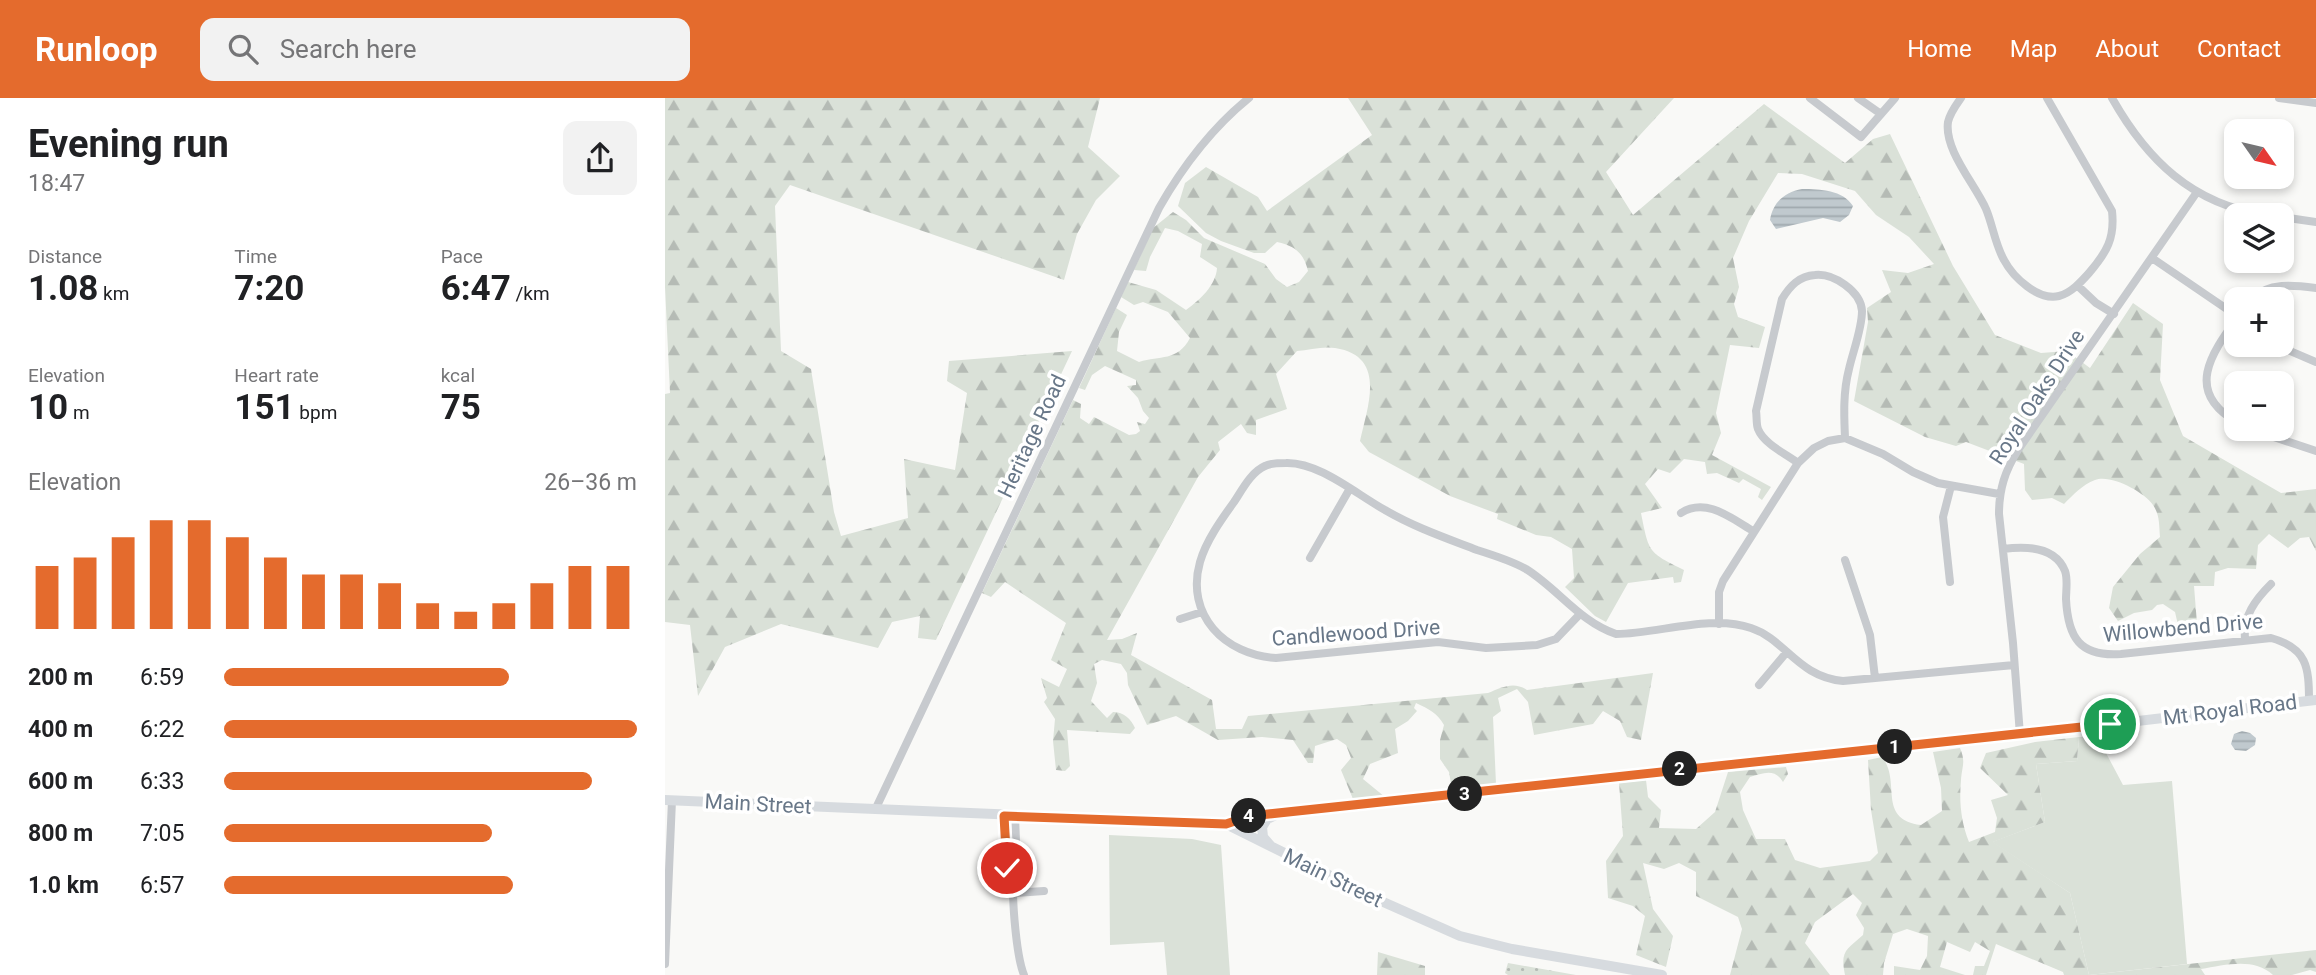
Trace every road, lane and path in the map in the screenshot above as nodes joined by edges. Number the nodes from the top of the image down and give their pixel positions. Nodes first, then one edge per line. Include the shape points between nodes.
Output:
1 (1249, 98) edge
2 (1810, 98) edge
3 (1858, 98) edge
4 (1895, 98) edge
5 (1961, 98) edge
6 (2047, 98) edge
7 (2112, 98) edge
8 (2279, 98) edge
9 (2316, 103) edge
10 (1881, 114) junction
11 (2197, 192) junction
12 (2224, 204) edge
13 (2294, 219) edge
14 (2316, 222) edge
15 (2152, 258) junction
16 (2078, 285) junction
17 (2273, 287) edge
18 (2316, 288) edge
19 (2224, 308) edge
20 (2114, 314) junction
21 (2224, 336) edge
22 (2294, 353) edge
23 (2316, 362) edge
24 (2224, 414) edge
25 (1845, 438) junction
26 (2284, 441) edge
27 (2316, 452) edge
28 (1798, 463) junction
29 (1951, 486) junction
30 (1349, 490) junction
31 (1999, 494) junction
32 (1681, 513) dead end
33 (1753, 531) junction
34 (2003, 549) junction
35 (1310, 558) dead end
36 (1845, 560) dead end
37 (1950, 582) dead end
38 (2271, 584) dead end
39 (1202, 612) junction
40 (1580, 614) junction
41 (1180, 619) dead end
42 (1719, 624) junction
43 (2245, 639) junction
44 (1786, 653) junction
45 (2014, 665) junction
46 (1875, 678) junction
47 (1759, 685) dead end
48 (2313, 701) edge
49 (2020, 735) junction
50 (668, 800) edge
51 (876, 808) junction
52 (1283, 813) junction
53 (1009, 816) junction
54 (1226, 824) junction
55 (1285, 855) junction
56 (1044, 891) dead end
57 (1014, 893) junction
58 (665, 964) edge
59 (1024, 975) edge
60 (1662, 975) edge

1 - 51 street, Heritage Road via 1204,142 1159,208
2 - 10 street via 1861,137
3 - 10 street
4 - 10 street
5 - 16 street via 1948,121 1952,148 1986,209 2008,267 2040,293 2058,296
6 - 16 street via 2112,211 2111,241
7 - 11 street via 2146,150
8 - 9 street
11 - 12 street
11 - 15 street, Royal Oaks Drive
13 - 14 street
15 - 19 street
15 - 20 street, Royal Oaks Drive
16 - 20 street
17 - 18 street
20 - 31 street, Royal Oaks Drive via 2018,450
21 - 24 street via 2206,374 2212,400
22 - 23 street
25 - 28 street via 1821,444
25 - 28 street via 1846,383 1862,312 1855,294 1845,285 1824,274 1811,275 1800,278 1782,299 1756,411 1762,434
25 - 29 street via 1927,479
26 - 27 street
28 - 33 street
29 - 31 street
29 - 37 street via 1943,517
30 - 35 street
30 - 39 street via 1299,463 1266,465 1255,473 1228,510 1201,561 1197,594
30 - 40 street via 1426,531 1524,568
31 - 34 street, Royal Oaks Drive
32 - 33 street via 1708,507
33 - 42 street via 1719,592
34 - 43 street, Willowbend Drive via 2035,548 2058,562 2065,572 2074,637 2093,653 2121,654
34 - 45 street, Royal Oaks Drive
36 - 46 street via 1870,635
38 - 43 street via 2246,618
39 - 40 street, Candlewood Drive via 1230,644 1256,657 1276,658 1437,642 1486,648 1537,645 1556,639
39 - 41 street
40 - 42 street via 1616,634
42 - 44 street via 1755,629
43 - 48 street, Willowbend Drive via 2271,638 2295,648 2307,666
44 - 46 street via 1833,680
44 - 47 street
45 - 46 street
45 - 49 street, Royal Oaks Drive
48 - 49 main road, Mt Royal Road
49 - 52 main road, Mt Royal Road
50 - 51 main road, Main Street
50 - 58 street
51 - 53 main road, Main Street
52 - 54 main road, Mt Royal Road
52 - 55 main road via 1267,819 1261,830 1267,843
53 - 54 main road, Main Street
53 - 57 street via 1007,868 1013,873
54 - 55 main road, Main Street
55 - 60 main road, Main Street via 1460,936
56 - 57 street
57 - 59 street via 1018,958

